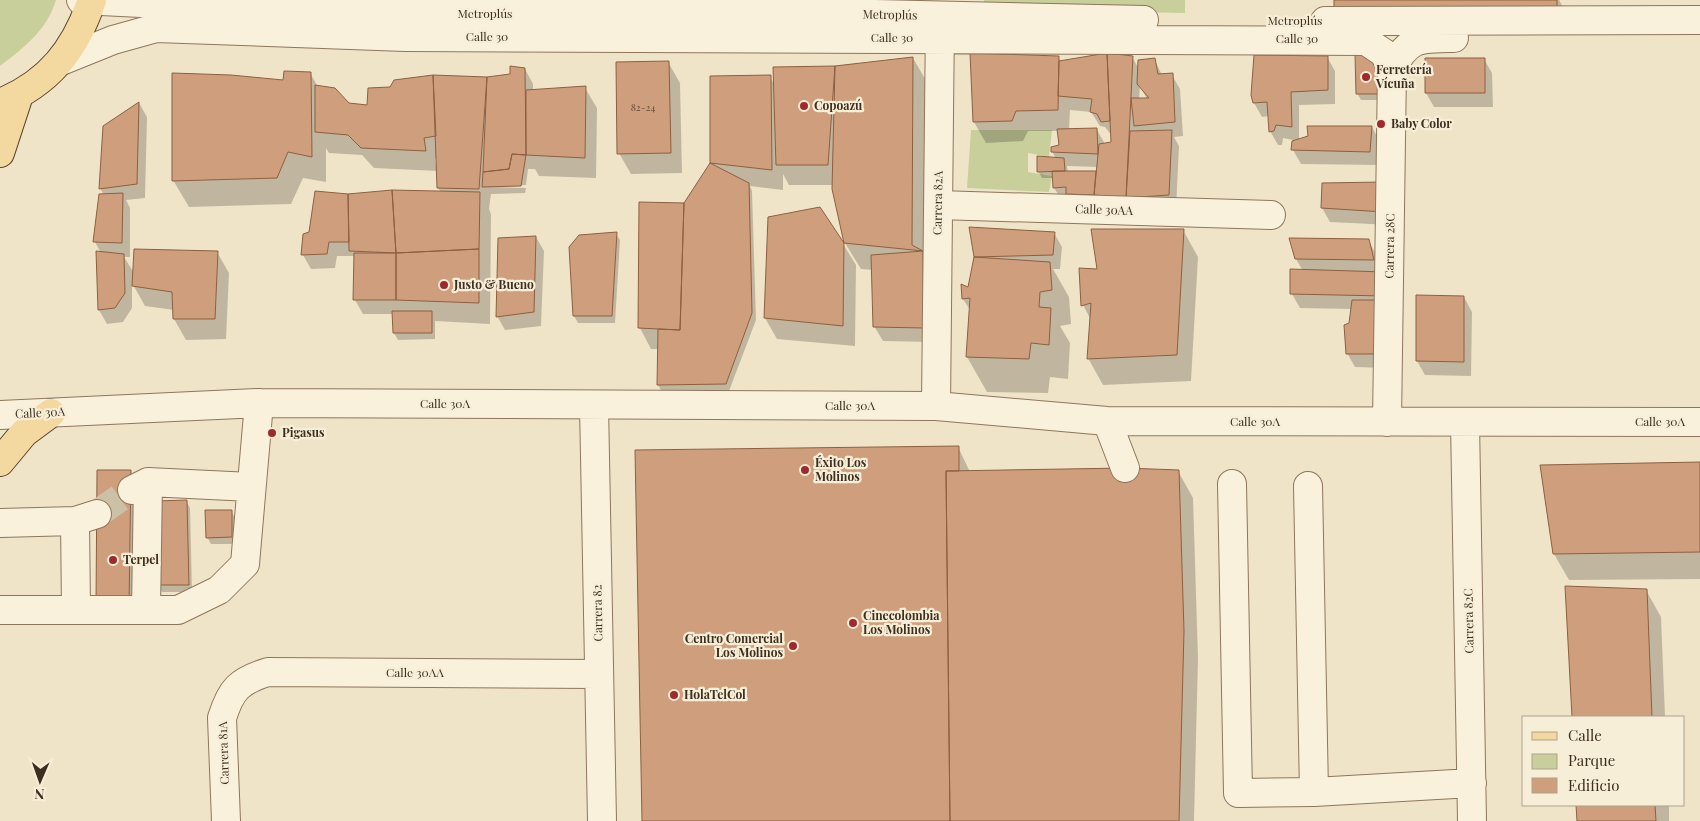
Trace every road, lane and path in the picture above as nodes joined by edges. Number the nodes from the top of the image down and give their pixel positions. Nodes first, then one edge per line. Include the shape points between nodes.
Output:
1 (88, 0) edge
2 (940, 18) edge
3 (1700, 20) edge
4 (1700, 39) edge
5 (61, 61) junction
6 (1392, 69) junction
7 (10, 99) edge
8 (0, 153) edge
9 (938, 205) junction
10 (1270, 215) dead end
11 (259, 403) junction
12 (594, 405) junction
13 (936, 406) junction
14 (51, 412) junction
15 (0, 416) edge
16 (1107, 421) junction
17 (1387, 422) junction
18 (1465, 422) junction
19 (1700, 422) edge
20 (0, 462) edge
21 (1125, 468) dead end
22 (1232, 484) dead end
23 (1308, 486) dead end
24 (251, 487) junction
25 (0, 523) edge
26 (0, 610) edge
27 (76, 610) junction
28 (146, 610) junction
29 (599, 674) junction
30 (235, 688) joint
31 (1472, 783) junction
32 (1314, 792) junction
33 (226, 821) edge
34 (602, 821) edge
35 (1472, 821) edge

1 - 2 street, Metroplús via 361,13
1 - 5 main road via 80,33
2 - 3 street, Metroplús
2 - 5 street, Calle 30 via 405,37 156,28
2 - 6 street, Calle 30 via 1356,40 1375,45 1384,53
2 - 9 street, Carrera 82A
4 - 6 street via 1427,38 1406,47
5 - 7 main road via 42,80
6 - 17 street, Carrera 28C
7 - 8 main road
9 - 10 street, Calle 30AA
9 - 13 street, Carrera 82A
11 - 12 street, Calle 30A
11 - 14 street, Calle 30A
11 - 24 street
12 - 13 street, Calle 30A
12 - 29 street, Carrera 82
13 - 16 street, Calle 30A
14 - 15 street, Calle 30A
14 - 20 main road via 24,433
16 - 17 street, Calle 30A
16 - 21 street
17 - 18 street, Calle 30A
18 - 19 street, Calle 30A
18 - 31 street, Carrera 82C
22 - 32 street via 1238,793
23 - 32 street
24 - 28 street via 245,564 219,590 178,610
24 - 28 street via 140,486
25 - 27 street via 86,518
26 - 27 street
27 - 28 street
29 - 30 street, Calle 30AA via 268,672 249,678
29 - 34 street, Carrera 82
30 - 33 street, Carrera 81A via 222,718
31 - 32 street
31 - 35 street, Carrera 82C

